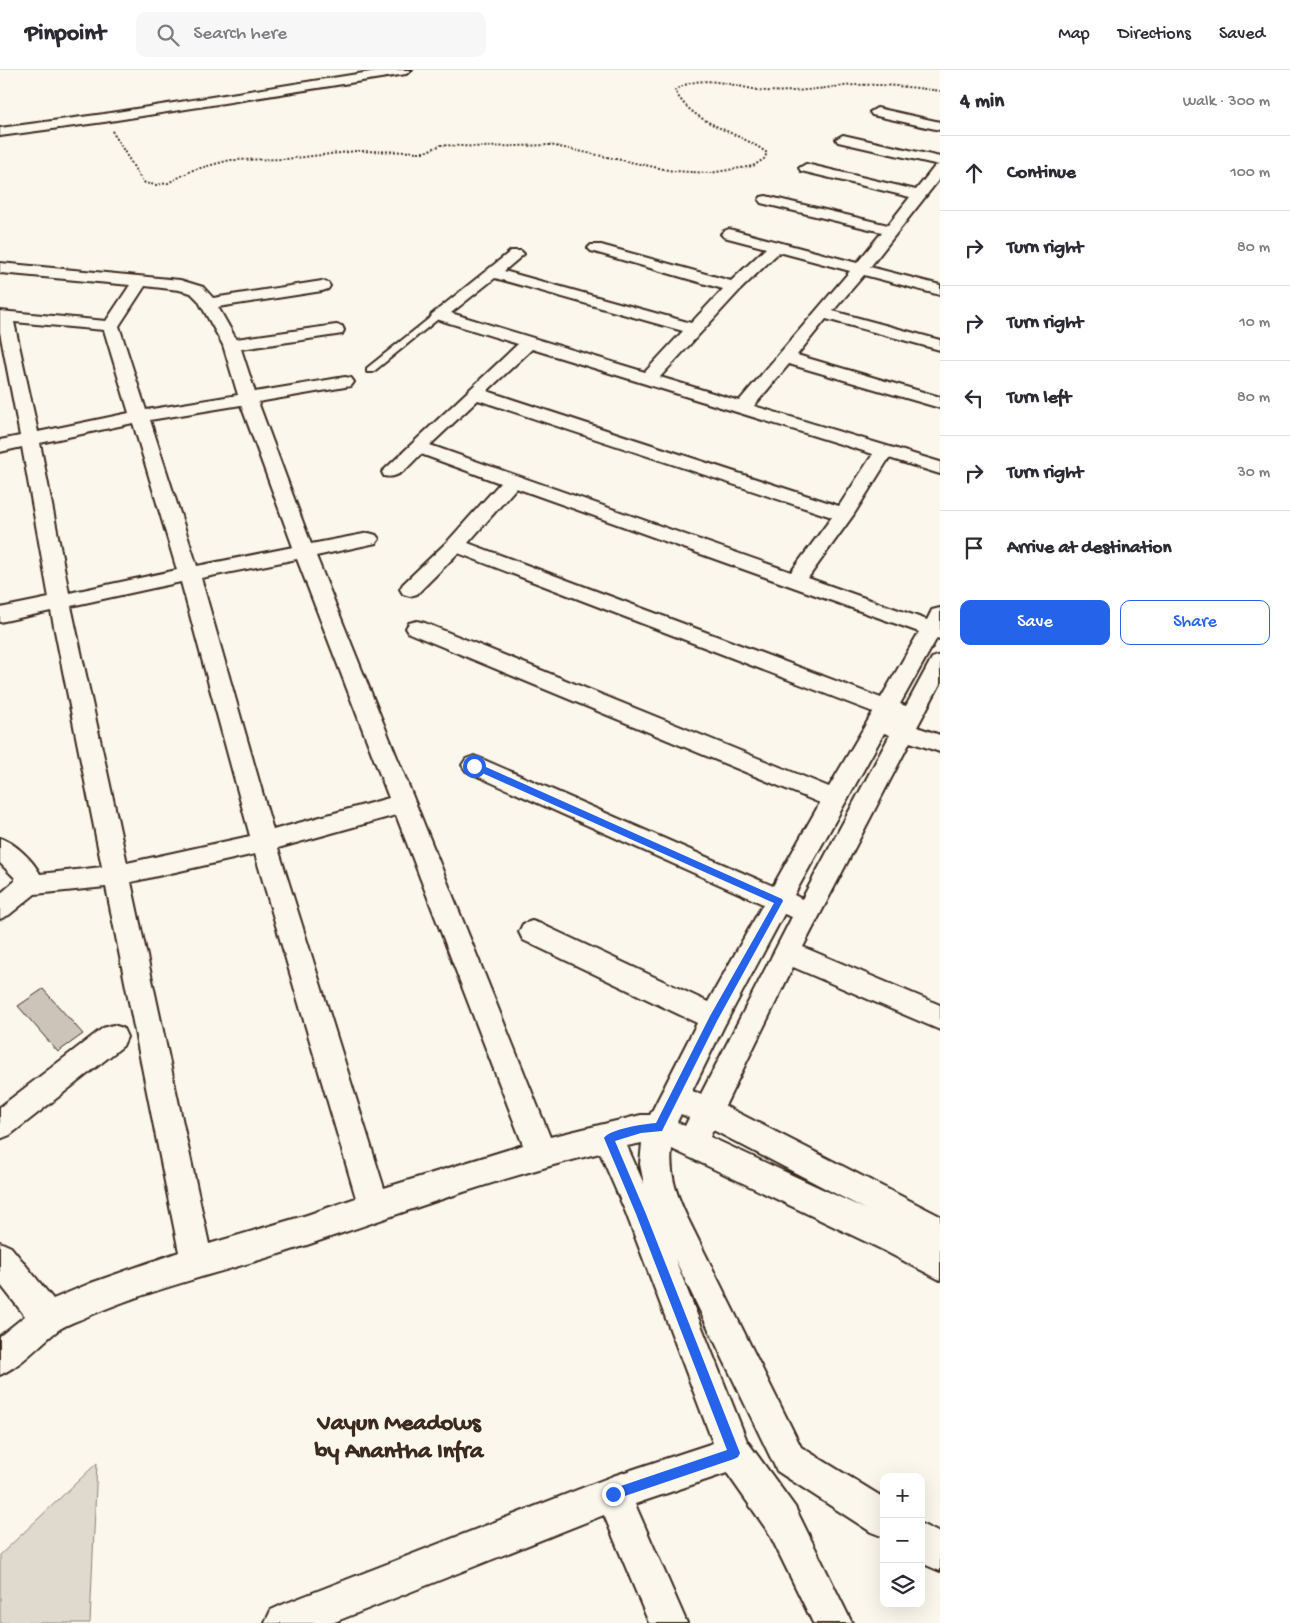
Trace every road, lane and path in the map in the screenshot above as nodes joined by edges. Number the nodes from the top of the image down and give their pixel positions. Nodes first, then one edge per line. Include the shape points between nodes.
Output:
1 (406, 70) edge
2 (940, 91) edge
3 (877, 112) dead end
4 (104, 118) junction
5 (940, 126) edge
6 (0, 132) edge
7 (842, 140) dead end
8 (940, 161) edge
9 (806, 168) dead end
10 (940, 170) edge
11 (920, 194) junction
12 (766, 200) dead end
13 (891, 230) junction
14 (729, 234) dead end
15 (776, 247) junction
16 (596, 248) dead end
17 (516, 254) dead end
18 (0, 268) edge
19 (860, 269) junction
20 (493, 273) junction
21 (141, 280) junction
22 (322, 286) dead end
23 (734, 287) junction
24 (940, 290) edge
25 (208, 304) junction
26 (822, 314) junction
27 (439, 315) junction
28 (2, 316) edge
29 (112, 326) junction
30 (694, 329) junction
31 (336, 330) dead end
32 (530, 343) junction
33 (231, 345) junction
34 (940, 345) edge
35 (785, 357) junction
36 (370, 370) dead end
37 (648, 379) junction
38 (345, 382) dead end
39 (476, 393) junction
40 (248, 399) junction
41 (940, 403) edge
42 (742, 409) junction
43 (141, 416) junction
44 (30, 440) junction
45 (0, 446) edge
46 (418, 447) junction
47 (884, 451) junction
48 (940, 468) edge
49 (392, 472) dead end
50 (513, 480) junction
51 (844, 514) junction
52 (369, 539) dead end
53 (455, 545) junction
54 (304, 551) junction
55 (189, 574) junction
56 (796, 580) junction
57 (410, 589) dead end
58 (60, 603) junction
59 (0, 615) edge
60 (937, 625) edge
61 (417, 628) dead end
62 (940, 663) edge
63 (882, 716) junction
64 (908, 724) junction
65 (940, 744) edge
66 (474, 766) dead end
67 (834, 799) junction
68 (402, 804) junction
69 (264, 842) junction
70 (0, 848) edge
71 (115, 876) junction
72 (28, 885) junction
73 (779, 901) junction
74 (0, 908) edge
75 (809, 912) junction
76 (532, 932) dead end
77 (787, 952) junction
78 (714, 1018) junction
79 (940, 1018) edge
80 (113, 1037) dead end
81 (675, 1097) junction
82 (707, 1110) junction
83 (0, 1125) edge
84 (659, 1128) junction
85 (609, 1138) junction
86 (692, 1142) junction
87 (541, 1153) junction
88 (374, 1206) junction
89 (940, 1232) edge
90 (0, 1258) edge
91 (197, 1263) junction
92 (940, 1264) edge
93 (47, 1318) junction
94 (0, 1358) edge
95 (734, 1453) junction
96 (613, 1494) junction
97 (882, 1518) edge
98 (925, 1545) edge
99 (940, 1554) edge
100 (284, 1623) edge
101 (668, 1623) edge
102 (833, 1623) edge

1 - 4 street
2 - 4 path via 898,84 757,90 704,81 688,82 675,91 693,112 760,145 767,153 753,166 710,173 674,171 550,144 442,145 424,152 357,151 286,159 230,160 156,185 141,179
3 - 5 street
4 - 6 street
7 - 8 street
9 - 11 street
10 - 11 street
11 - 13 street
12 - 13 street
13 - 19 street
14 - 15 street
15 - 19 street
15 - 23 street
16 - 23 street
17 - 20 street
18 - 21 street
19 - 24 street
19 - 26 street
20 - 27 street
20 - 30 street
21 - 25 street via 190,287 197,290
21 - 29 street
22 - 25 street
23 - 30 street
25 - 33 street
26 - 34 street
26 - 35 street
27 - 32 street
27 - 36 lane
28 - 29 street
28 - 44 street
29 - 43 street
30 - 37 street
31 - 33 street
32 - 37 street
32 - 39 street
33 - 40 street
35 - 41 street
35 - 42 street
37 - 42 street
38 - 40 street
39 - 46 street
39 - 51 street
40 - 43 street
40 - 54 street
42 - 47 street
43 - 44 street
43 - 55 street
44 - 45 street
44 - 58 street
46 - 49 street
46 - 50 street
47 - 48 street
47 - 51 street
50 - 53 street
50 - 56 street
51 - 56 street
52 - 54 street
53 - 57 street
53 - 63 street
54 - 55 street
54 - 68 street
55 - 58 street
55 - 69 street
56 - 60 street
58 - 59 street
58 - 71 street
60 - 63 street
61 - 67 street
62 - 64 street
63 - 64 street
63 - 67 street
64 - 65 street
64 - 75 street
66 - 73 street
67 - 73 street
68 - 69 street
68 - 87 street
69 - 71 street
69 - 88 street
70 - 72 street via 28,874
71 - 72 street
71 - 91 street
72 - 74 street
73 - 75 street
73 - 78 street
75 - 77 street
76 - 78 street
77 - 79 street
77 - 82 street
78 - 81 street
80 - 83 street
81 - 82 street
81 - 84 street
82 - 86 street
82 - 89 street
84 - 85 street via 641,1129
84 - 86 street
84 - 97 street via 655,1164 661,1193 789,1458
85 - 87 street
85 - 95 street
86 - 92 street
87 - 88 street
88 - 91 street
90 - 93 street
91 - 93 street via 91,1299
93 - 94 street
95 - 96 street
95 - 102 street via 782,1520
96 - 100 street
96 - 101 street
98 - 99 street

